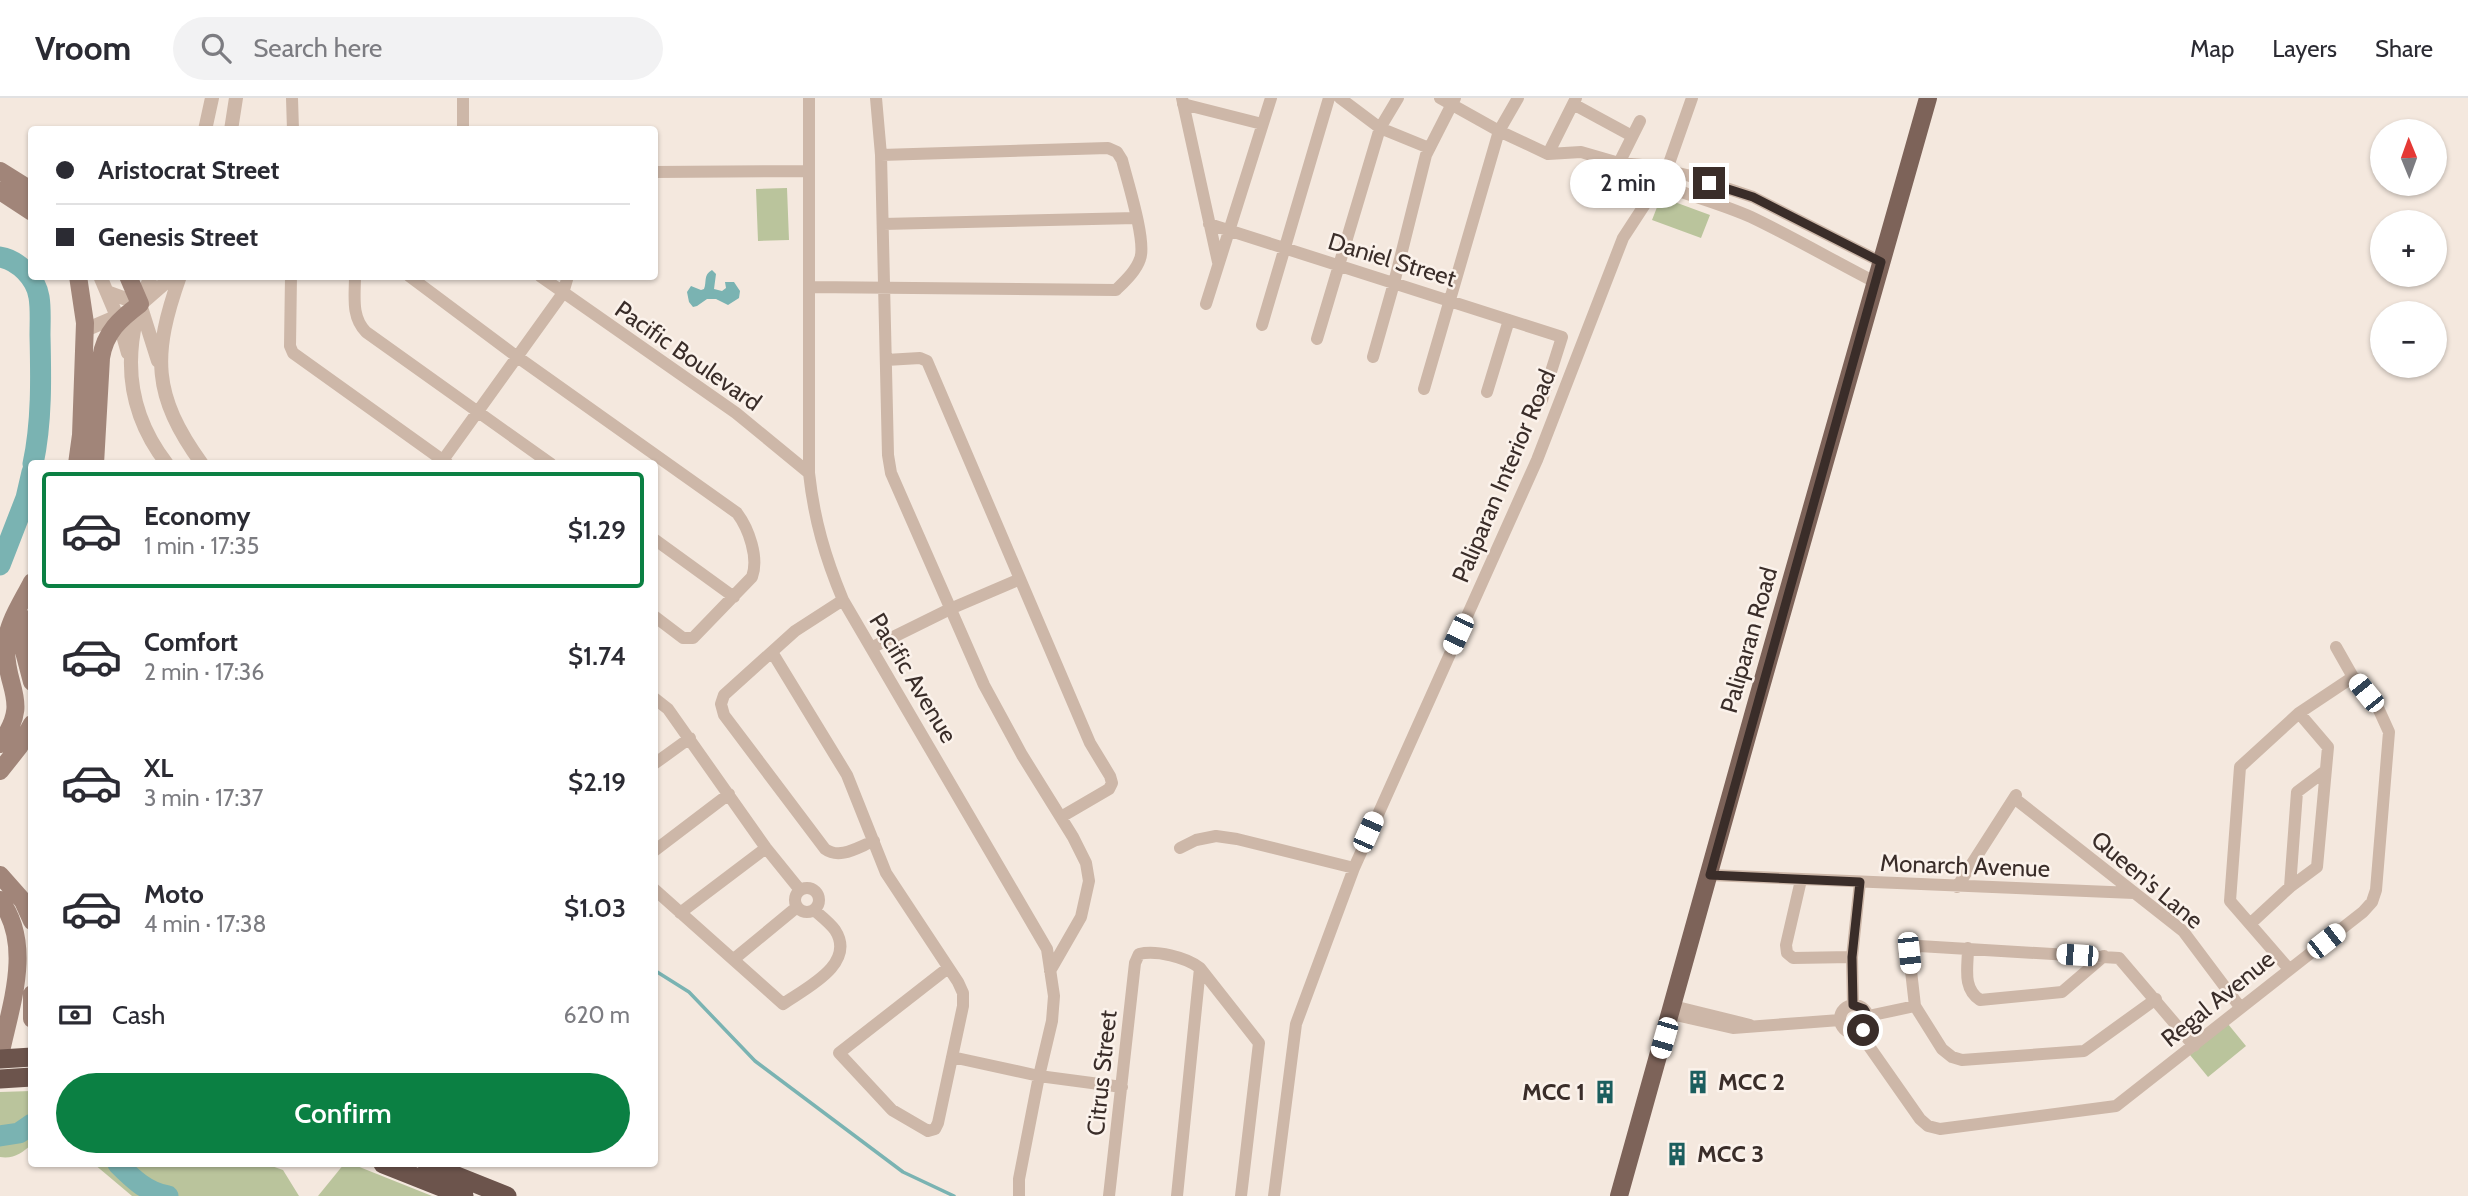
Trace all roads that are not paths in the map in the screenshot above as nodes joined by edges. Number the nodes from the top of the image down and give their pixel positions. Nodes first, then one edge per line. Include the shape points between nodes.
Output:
1 (212, 98) edge
2 (236, 98) edge
3 (292, 98) edge
4 (463, 98) edge
5 (809, 98) edge
6 (876, 98) edge
7 (1271, 98) edge
8 (1329, 98) edge
9 (1340, 98) edge
10 (1398, 98) edge
11 (1518, 98) edge
12 (1692, 98) edge
13 (1928, 98) edge
14 (1449, 100) edge
15 (1183, 101) edge
16 (1574, 101) edge
17 (1640, 121) dead end
18 (1262, 124) junction
19 (206, 126) edge
20 (232, 126) edge
21 (293, 126) edge
22 (463, 126) edge
23 (1380, 128) junction
24 (1499, 131) junction
25 (1632, 136) junction
26 (1429, 148) junction
27 (1548, 154) junction
28 (881, 155) junction
29 (1619, 163) junction
30 (0, 171) edge
31 (808, 171) junction
32 (658, 172) edge
33 (1666, 172) junction
34 (1660, 184) junction
35 (28, 188) edge
36 (0, 191) edge
37 (28, 209) edge
38 (1136, 218) junction
39 (883, 224) junction
40 (1209, 224) junction
41 (1807, 224) junction
42 (1229, 231) junction
43 (1797, 241) junction
44 (1285, 249) junction
45 (1881, 262) junction
46 (1218, 265) junction
47 (1339, 266) junction
48 (79, 280) edge
49 (102, 280) edge
50 (130, 280) edge
51 (150, 280) edge
52 (168, 280) edge
53 (179, 280) edge
54 (291, 280) edge
55 (355, 280) edge
56 (414, 280) edge
57 (545, 280) edge
58 (567, 280) edge
59 (1875, 282) junction
60 (1394, 283) junction
61 (809, 287) junction
62 (883, 288) junction
63 (107, 292) junction
64 (562, 293) junction
65 (1449, 299) junction
66 (141, 304) junction
67 (1206, 304) dead end
68 (118, 319) junction
69 (1509, 320) junction
70 (1262, 325) dead end
71 (85, 330) junction
72 (1317, 339) dead end
73 (516, 356) junction
74 (1373, 356) dead end
75 (886, 360) junction
76 (130, 362) junction
77 (160, 366) junction
78 (1424, 388) dead end
79 (1487, 392) dead end
80 (1542, 400) dead end
81 (478, 410) junction
82 (78, 460) edge
83 (94, 460) edge
84 (164, 460) edge
85 (199, 460) edge
86 (442, 460) edge
87 (446, 460) edge
88 (546, 460) edge
89 (809, 473) junction
90 (658, 542) edge
91 (1020, 579) junction
92 (28, 590) edge
93 (734, 597) junction
94 (843, 600) junction
95 (950, 609) junction
96 (658, 619) edge
97 (28, 628) edge
98 (2336, 647) dead end
99 (871, 649) junction
100 (772, 652) junction
101 (28, 667) edge
102 (2353, 677) junction
103 (658, 701) edge
104 (2299, 713) junction
105 (28, 731) edge
106 (690, 738) junction
107 (0, 744) edge
108 (658, 761) edge
109 (0, 771) edge
110 (2325, 771) junction
111 (729, 794) junction
112 (1061, 817) junction
113 (874, 841) junction
114 (658, 848) edge
115 (766, 848) junction
116 (1180, 848) dead end
117 (1354, 868) junction
118 (1710, 875) junction
119 (0, 876) edge
120 (1801, 880) junction
121 (1860, 882) junction
122 (1957, 887) junction
123 (2290, 887) junction
124 (800, 890) junction
125 (658, 893) edge
126 (2134, 893) junction
127 (0, 900) edge
128 (797, 907) junction
129 (814, 910) junction
130 (28, 912) edge
131 (680, 913) junction
132 (2250, 924) junction
133 (1968, 948) junction
134 (2105, 956) junction
135 (1852, 957) junction
136 (734, 958) junction
137 (948, 968) junction
138 (1200, 968) junction
139 (2289, 969) junction
140 (1050, 971) junction
141 (24, 972) edge
142 (2155, 999) junction
143 (1853, 1005) junction
144 (1915, 1006) junction
145 (2240, 1007) junction
146 (1672, 1010) junction
147 (1868, 1016) junction
148 (1840, 1020) junction
149 (1859, 1032) junction
150 (2194, 1046) junction
151 (28, 1057) edge
152 (952, 1057) junction
153 (0, 1058) edge
154 (1038, 1076) junction
155 (28, 1077) edge
156 (0, 1079) edge
157 (1122, 1087) junction
158 (391, 1167) edge
159 (434, 1167) edge
160 (1019, 1179) junction
161 (464, 1196) edge
162 (507, 1196) edge
163 (1012, 1196) edge
164 (1019, 1196) edge
165 (1109, 1196) edge
166 (1177, 1196) edge
167 (1241, 1196) edge
168 (1274, 1196) edge
169 (1619, 1196) edge

1 - 19 street
2 - 20 street
3 - 21 street
4 - 22 street
5 - 31 street, Pacific Avenue
6 - 28 street
7 - 18 street
8 - 44 street
9 - 23 street
10 - 23 street
11 - 24 street
12 - 33 street, Paliparan Interior Road
13 - 45 main road, Paliparan Road
14 - 24 street
14 - 26 street
15 - 18 street
15 - 40 street
16 - 25 street
16 - 27 street
17 - 25 street
18 - 42 street
23 - 26 street
23 - 47 street
24 - 27 street
24 - 65 street
25 - 29 street
26 - 60 street
27 - 29 street via 1581,152
28 - 38 street via 1108,148 1122,160
28 - 39 street
29 - 33 street
29 - 34 street
30 - 35 main road
31 - 32 street
31 - 61 street, Pacific Avenue
33 - 34 street, Paliparan Interior Road
33 - 41 street via 1753,197
34 - 43 street via 1750,217
34 - 117 street, Paliparan Interior Road via 1623,238 1537,460
36 - 37 main road
38 - 39 street
38 - 62 street via 1141,258 1116,290
39 - 62 street
40 - 42 street, Daniel Street
40 - 46 street
41 - 43 street
41 - 45 street
42 - 44 street, Daniel Street
42 - 46 street
43 - 59 street
44 - 47 street, Daniel Street
44 - 70 street
45 - 59 main road, Paliparan Road
46 - 67 street
47 - 60 street, Daniel Street
47 - 72 street
48 - 71 main road
49 - 63 street
50 - 66 main road
51 - 66 street
52 - 66 street
53 - 77 street
54 - 86 street via 293,353
55 - 81 street via 359,325
56 - 73 street
57 - 64 street, Pacific Boulevard
58 - 64 street
59 - 118 main road, Paliparan Road
60 - 65 street, Daniel Street
60 - 74 street
61 - 62 street
61 - 89 street, Pacific Avenue
62 - 75 street
63 - 66 street
63 - 68 street
64 - 73 street
64 - 89 street, Pacific Boulevard via 736,413
65 - 69 street, Daniel Street
65 - 78 street
66 - 68 main road
66 - 76 street
66 - 77 street
68 - 71 street
68 - 76 street
68 - 83 main road via 107,335 101,358
69 - 79 street
69 - 80 street, Daniel Street via 1562,337
71 - 82 main road
73 - 81 street
73 - 93 street via 737,513 745,524 755,569
75 - 91 street via 920,358 927,362
75 - 95 street via 891,473
76 - 84 street via 140,417
77 - 85 street via 175,424
81 - 87 street
81 - 88 street
89 - 94 street, Pacific Avenue via 814,516
90 - 93 street
91 - 95 street
91 - 112 street via 1090,743 1112,783
92 - 107 main road via 7,635 6,655 17,706
93 - 96 street via 693,638 683,638
94 - 99 street, Pacific Avenue
94 - 100 street
95 - 99 street
95 - 112 street via 984,685
97 - 101 main road via 22,644
98 - 102 street, Regal Avenue
99 - 140 street, Pacific Avenue via 1038,931
100 - 113 street via 848,775
100 - 113 street via 724,695 724,715 825,849 839,854
102 - 104 street
102 - 139 street, Regal Avenue via 2379,710 2389,732 2376,890 2363,912
103 - 106 street
104 - 110 street via 2328,747
104 - 132 street via 2240,766 2231,901
105 - 109 main road
106 - 108 street
106 - 111 street
110 - 123 street via 2317,867
110 - 123 street via 2297,792
111 - 114 street
111 - 115 street
112 - 140 street via 1086,863 1089,881 1081,917
113 - 137 street via 886,873
115 - 124 street
115 - 131 street
116 - 117 street via 1216,836
117 - 168 street, Paliparan Interior Road via 1296,1024
118 - 120 street, Monarch Avenue
118 - 146 main road, Paliparan Road
119 - 130 main road
120 - 121 street, Monarch Avenue
120 - 135 street via 1787,953 1793,958
121 - 122 street, Monarch Avenue
121 - 135 street
122 - 126 street, Monarch Avenue
122 - 126 street, Queen's Lane via 2015,796
123 - 132 street
124 - 128 street via 795,898
124 - 129 street via 809,888 817,893 819,902
125 - 131 street
126 - 145 street, Queen's Lane via 2183,931
127 - 141 main road via 15,928
128 - 129 street via 805,912
128 - 136 street
129 - 136 street via 834,929 840,955 834,967 783,1004
131 - 136 street
132 - 139 street
133 - 134 street
133 - 134 street via 1968,987 1980,1000 2062,992
133 - 144 street via 1913,947 1909,953
134 - 142 street via 2119,958
135 - 143 street
137 - 152 street via 963,993
137 - 152 street via 839,1053 892,1110 928,1131 938,1123
138 - 157 street, Citrus Street via 1191,961 1139,954
138 - 166 street
138 - 167 street via 1259,1043
139 - 145 street, Regal Avenue
140 - 154 street, Pacific Avenue via 1052,1021
141 - 153 main road
142 - 144 street via 2084,1051 1962,1060 1942,1049
142 - 150 street
143 - 147 street
143 - 148 street
144 - 147 street
145 - 150 street, Regal Avenue
146 - 148 street via 1733,1028
146 - 169 main road, Paliparan Road
147 - 149 street
148 - 149 street via 1849,1032
149 - 150 street, Regal Avenue via 1920,1119 1940,1129 2116,1107
151 - 153 highway
152 - 154 street
154 - 157 street
154 - 160 street, Pacific Avenue
155 - 156 highway
157 - 165 street, Citrus Street
158 - 161 highway
159 - 162 highway
160 - 163 street, Pacific Avenue
160 - 164 street, Pacific Avenue

